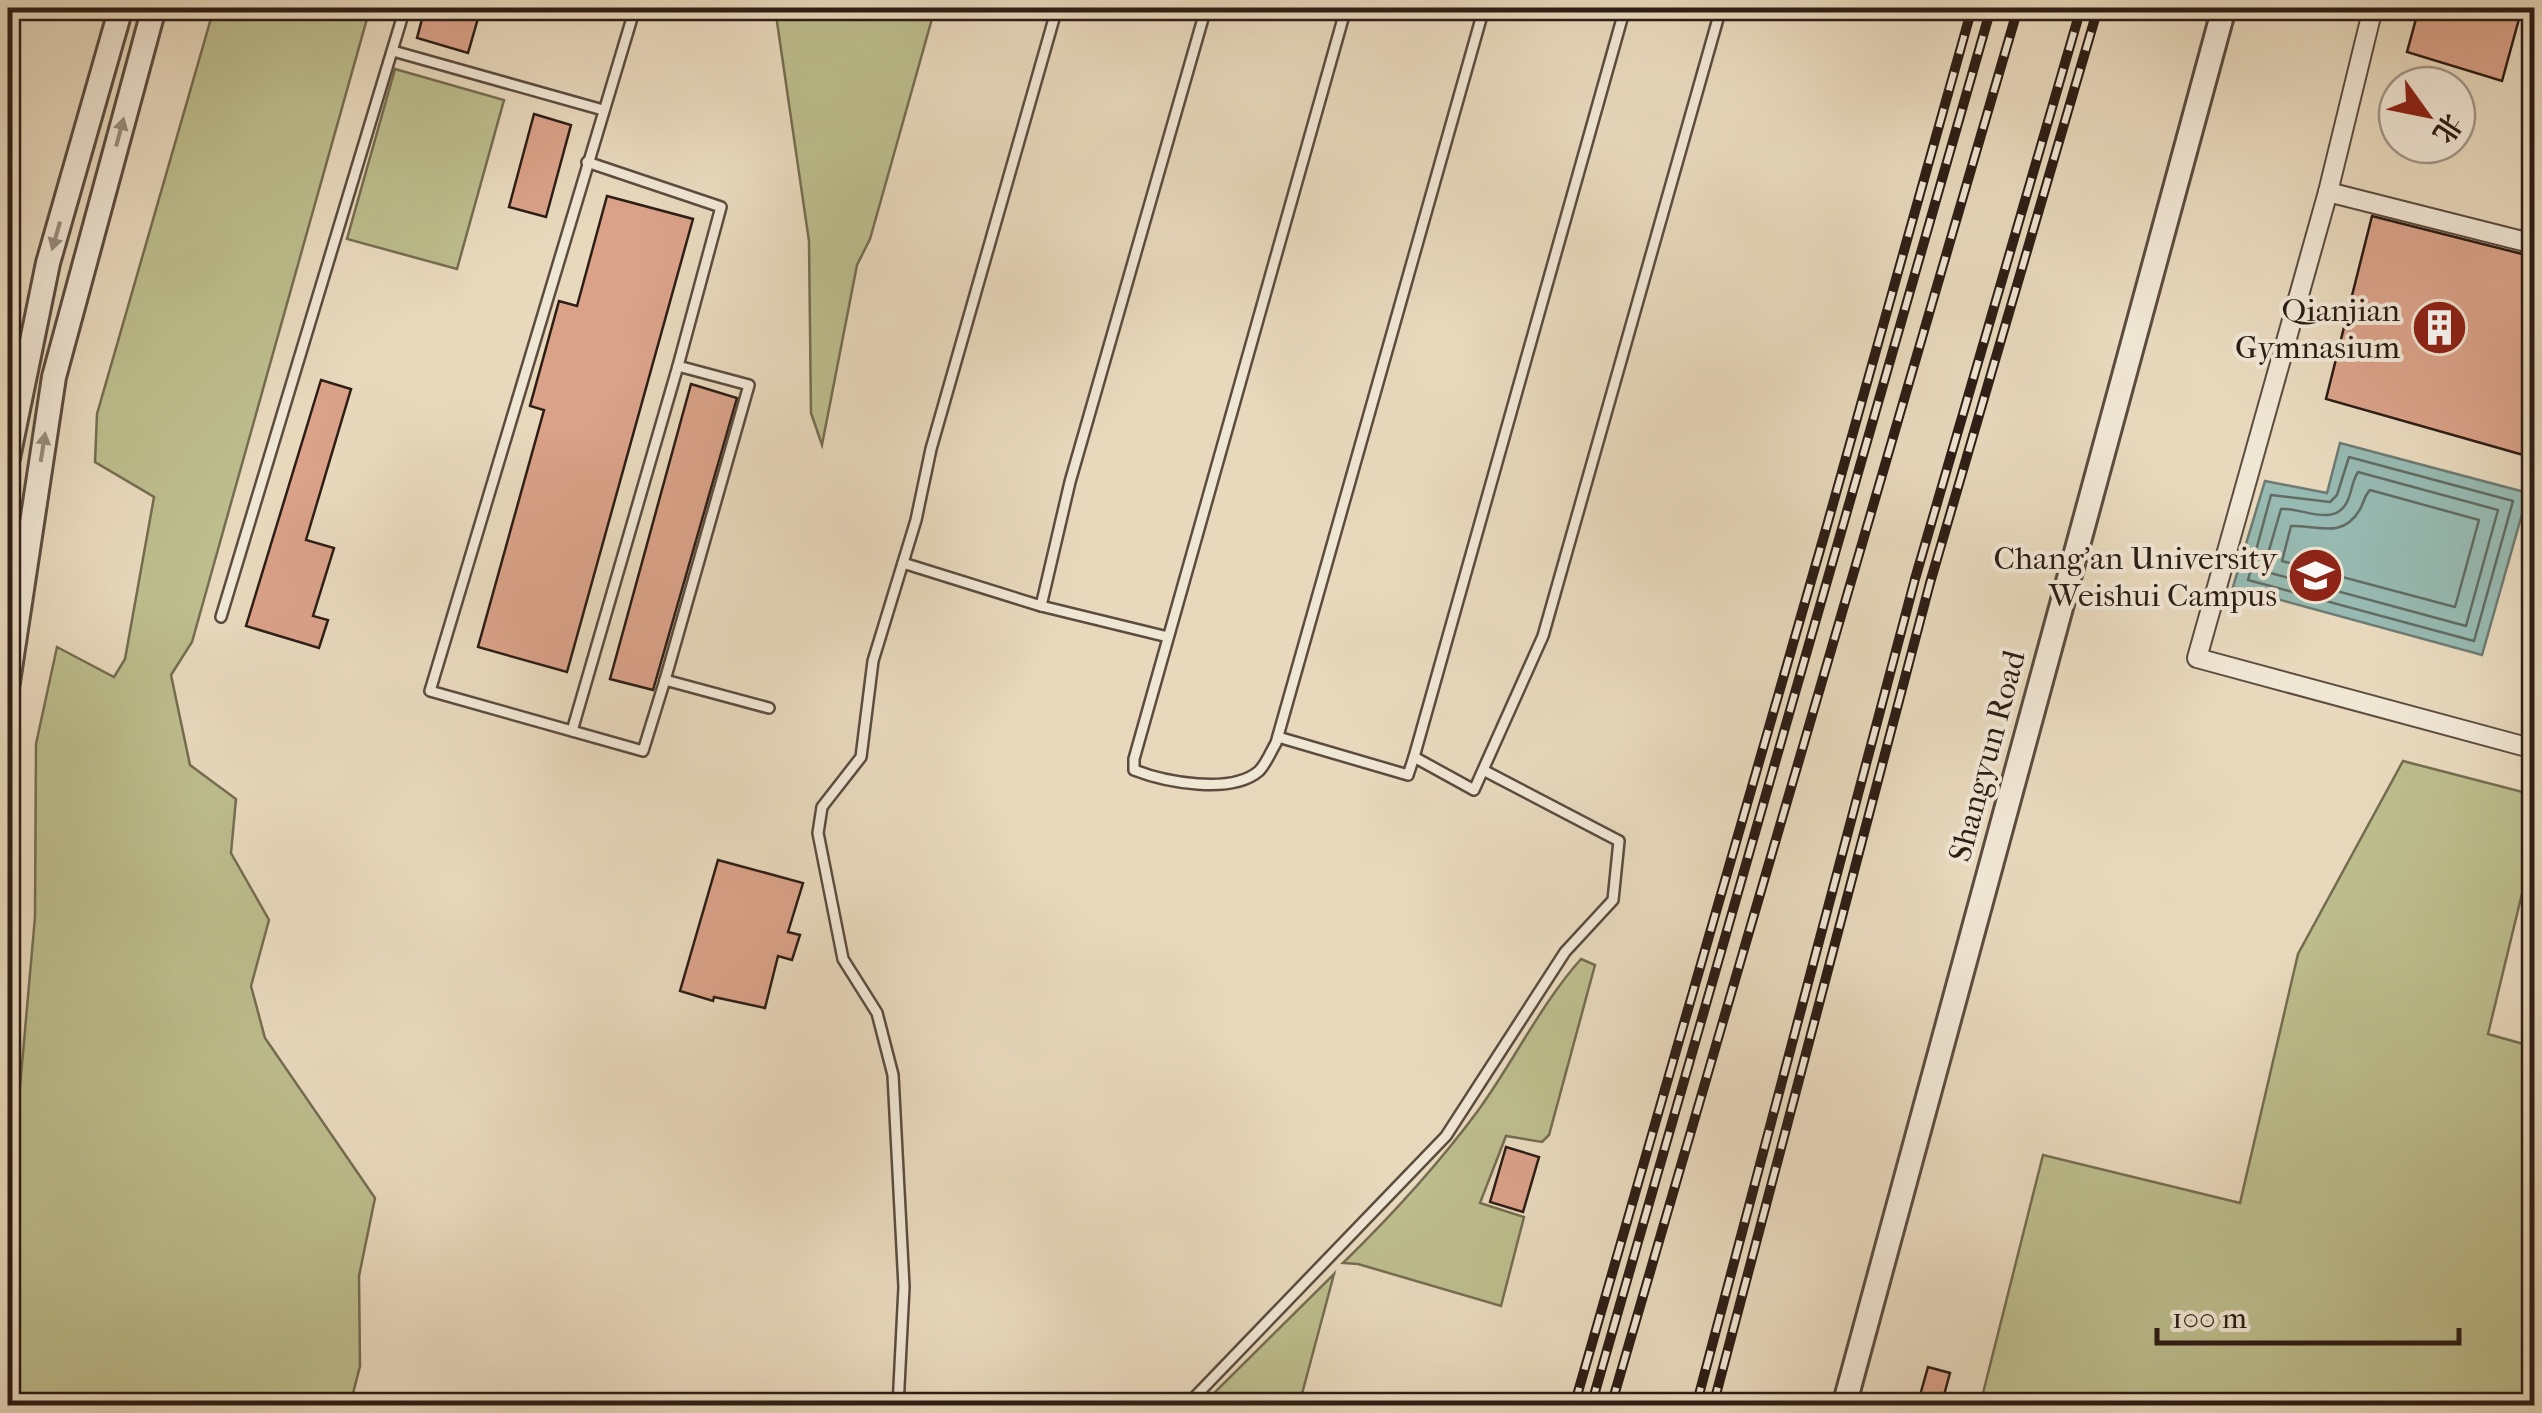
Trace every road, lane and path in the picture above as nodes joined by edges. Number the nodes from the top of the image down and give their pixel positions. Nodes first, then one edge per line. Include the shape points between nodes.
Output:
1 (121, 8) edge
2 (154, 8) edge
3 (405, 8) edge
4 (635, 8) edge
5 (1057, 8) edge
6 (1206, 8) edge
7 (1346, 8) edge
8 (1484, 8) edge
9 (1626, 8) edge
10 (1721, 8) edge
11 (2224, 8) edge
12 (2374, 8) edge
13 (393, 51) junction
14 (603, 110) junction
15 (588, 162) junction
16 (2328, 192) junction
17 (2534, 244) edge
18 (678, 366) junction
19 (8, 458) edge
20 (903, 563) junction
21 (1041, 606) junction
22 (222, 617) dead end
23 (1168, 637) junction
24 (664, 680) junction
25 (8, 682) edge
26 (769, 708) dead end
27 (572, 731) junction
28 (1278, 737) junction
29 (2534, 749) edge
30 (1414, 757) junction
31 (1485, 772) junction
32 (898, 1406) edge
33 (1186, 1406) edge
34 (1844, 1406) edge

1 -> 19 street via 48,263
25 -> 2 street via 54,377
3 - 13 lane
4 - 14 lane
5 - 20 lane
6 - 21 lane via 1070,482
7 - 23 lane
8 - 28 lane
9 - 30 lane
10 - 31 lane via 1542,636
11 - 34 street, Shangyun Road
12 - 16 street
13 - 14 lane
13 - 22 lane
14 - 15 lane
15 - 18 lane via 721,207
15 - 27 lane via 430,691
16 - 17 street
16 - 29 street via 2197,658
18 - 24 lane via 748,385
18 - 27 lane
20 - 21 lane
20 - 32 lane via 873,661 860,757 822,808 818,832 842,959 877,1013 892,1076 904,1287
21 - 23 lane
23 - 28 lane via 1134,770 1182,784 1235,782 1259,771
24 - 26 lane
24 - 27 lane via 643,751
28 - 30 lane via 1408,775
30 - 31 lane via 1474,790
31 - 33 lane via 1618,840 1612,900 1565,952 1446,1136

